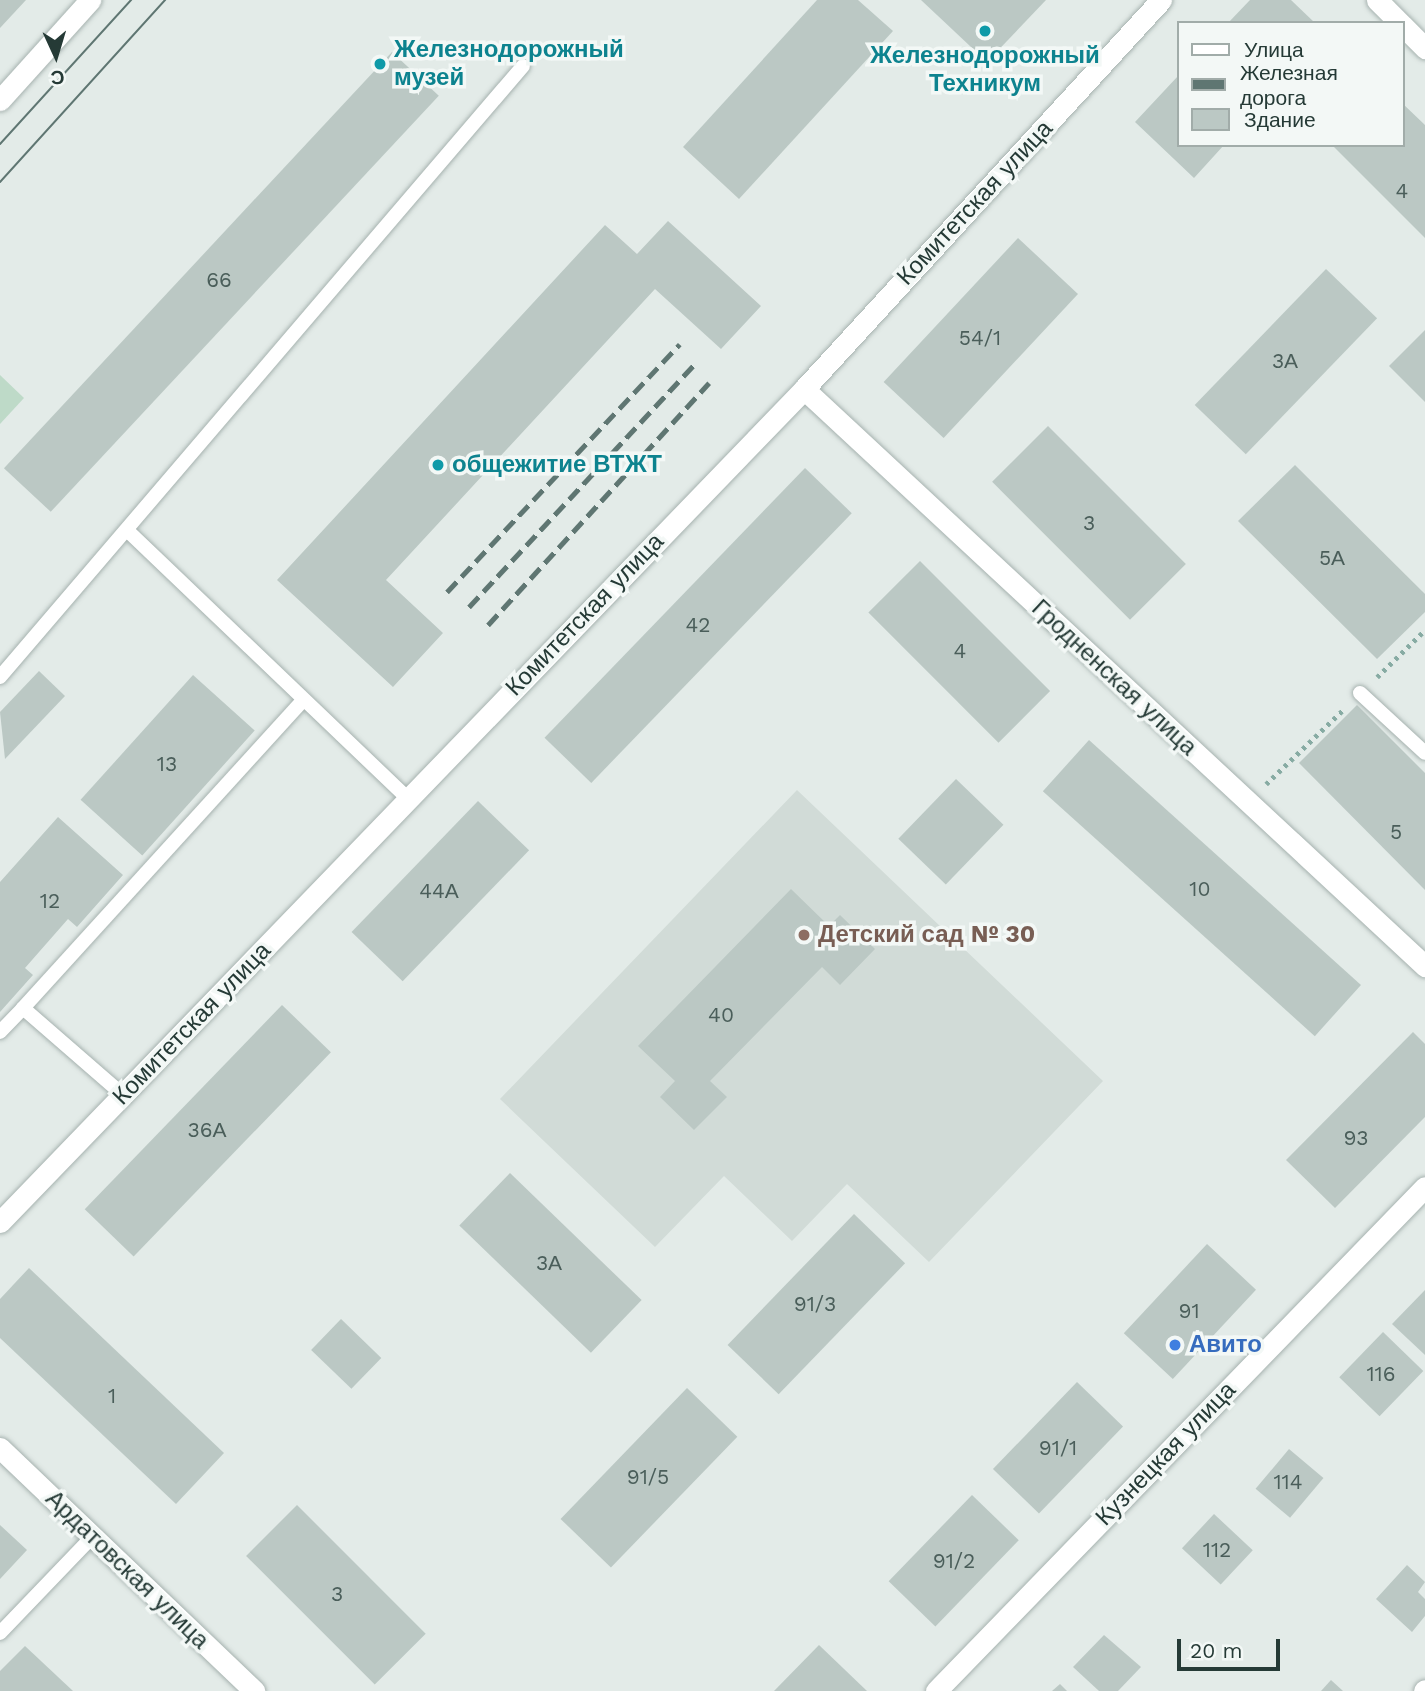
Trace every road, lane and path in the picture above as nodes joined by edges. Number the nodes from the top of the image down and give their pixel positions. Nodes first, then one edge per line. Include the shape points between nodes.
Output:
1 (90, 0) edge
2 (1161, 0) edge
3 (1377, 0) edge
4 (1398, 21) edge
5 (1404, 27) edge
6 (1425, 48) edge
7 (523, 66) dead end
8 (0, 100) edge
9 (804, 389) junction
10 (130, 533) junction
11 (1425, 630) edge
12 (0, 677) edge
13 (1360, 693) junction
14 (303, 700) junction
15 (1425, 753) edge
16 (408, 799) junction
17 (1248, 802) junction
18 (1425, 966) edge
19 (23, 1008) junction
20 (0, 1032) edge
21 (123, 1096) junction
22 (1425, 1187) edge
23 (0, 1222) edge
24 (0, 1448) edge
25 (92, 1537) junction
26 (0, 1633) edge
27 (254, 1691) edge
28 (936, 1691) edge

1 - 8 street
2 - 9 street, Комитетская улица
3 - 4 street
5 - 6 street
7 - 10 lane
9 - 16 street, Комитетская улица
9 - 17 street, Гродненская улица
10 - 12 lane
10 - 14 lane
11 - 13 path
13 - 15 lane
13 - 17 path
14 - 16 lane
14 - 19 lane
16 - 21 street, Комитетская улица
17 - 18 street, Гродненская улица
19 - 20 lane
19 - 21 lane
21 - 23 street, Комитетская улица
22 - 28 street, Кузнецкая улица
24 - 25 street, Ардатовская улица
25 - 26 lane
25 - 27 street, Ардатовская улица

